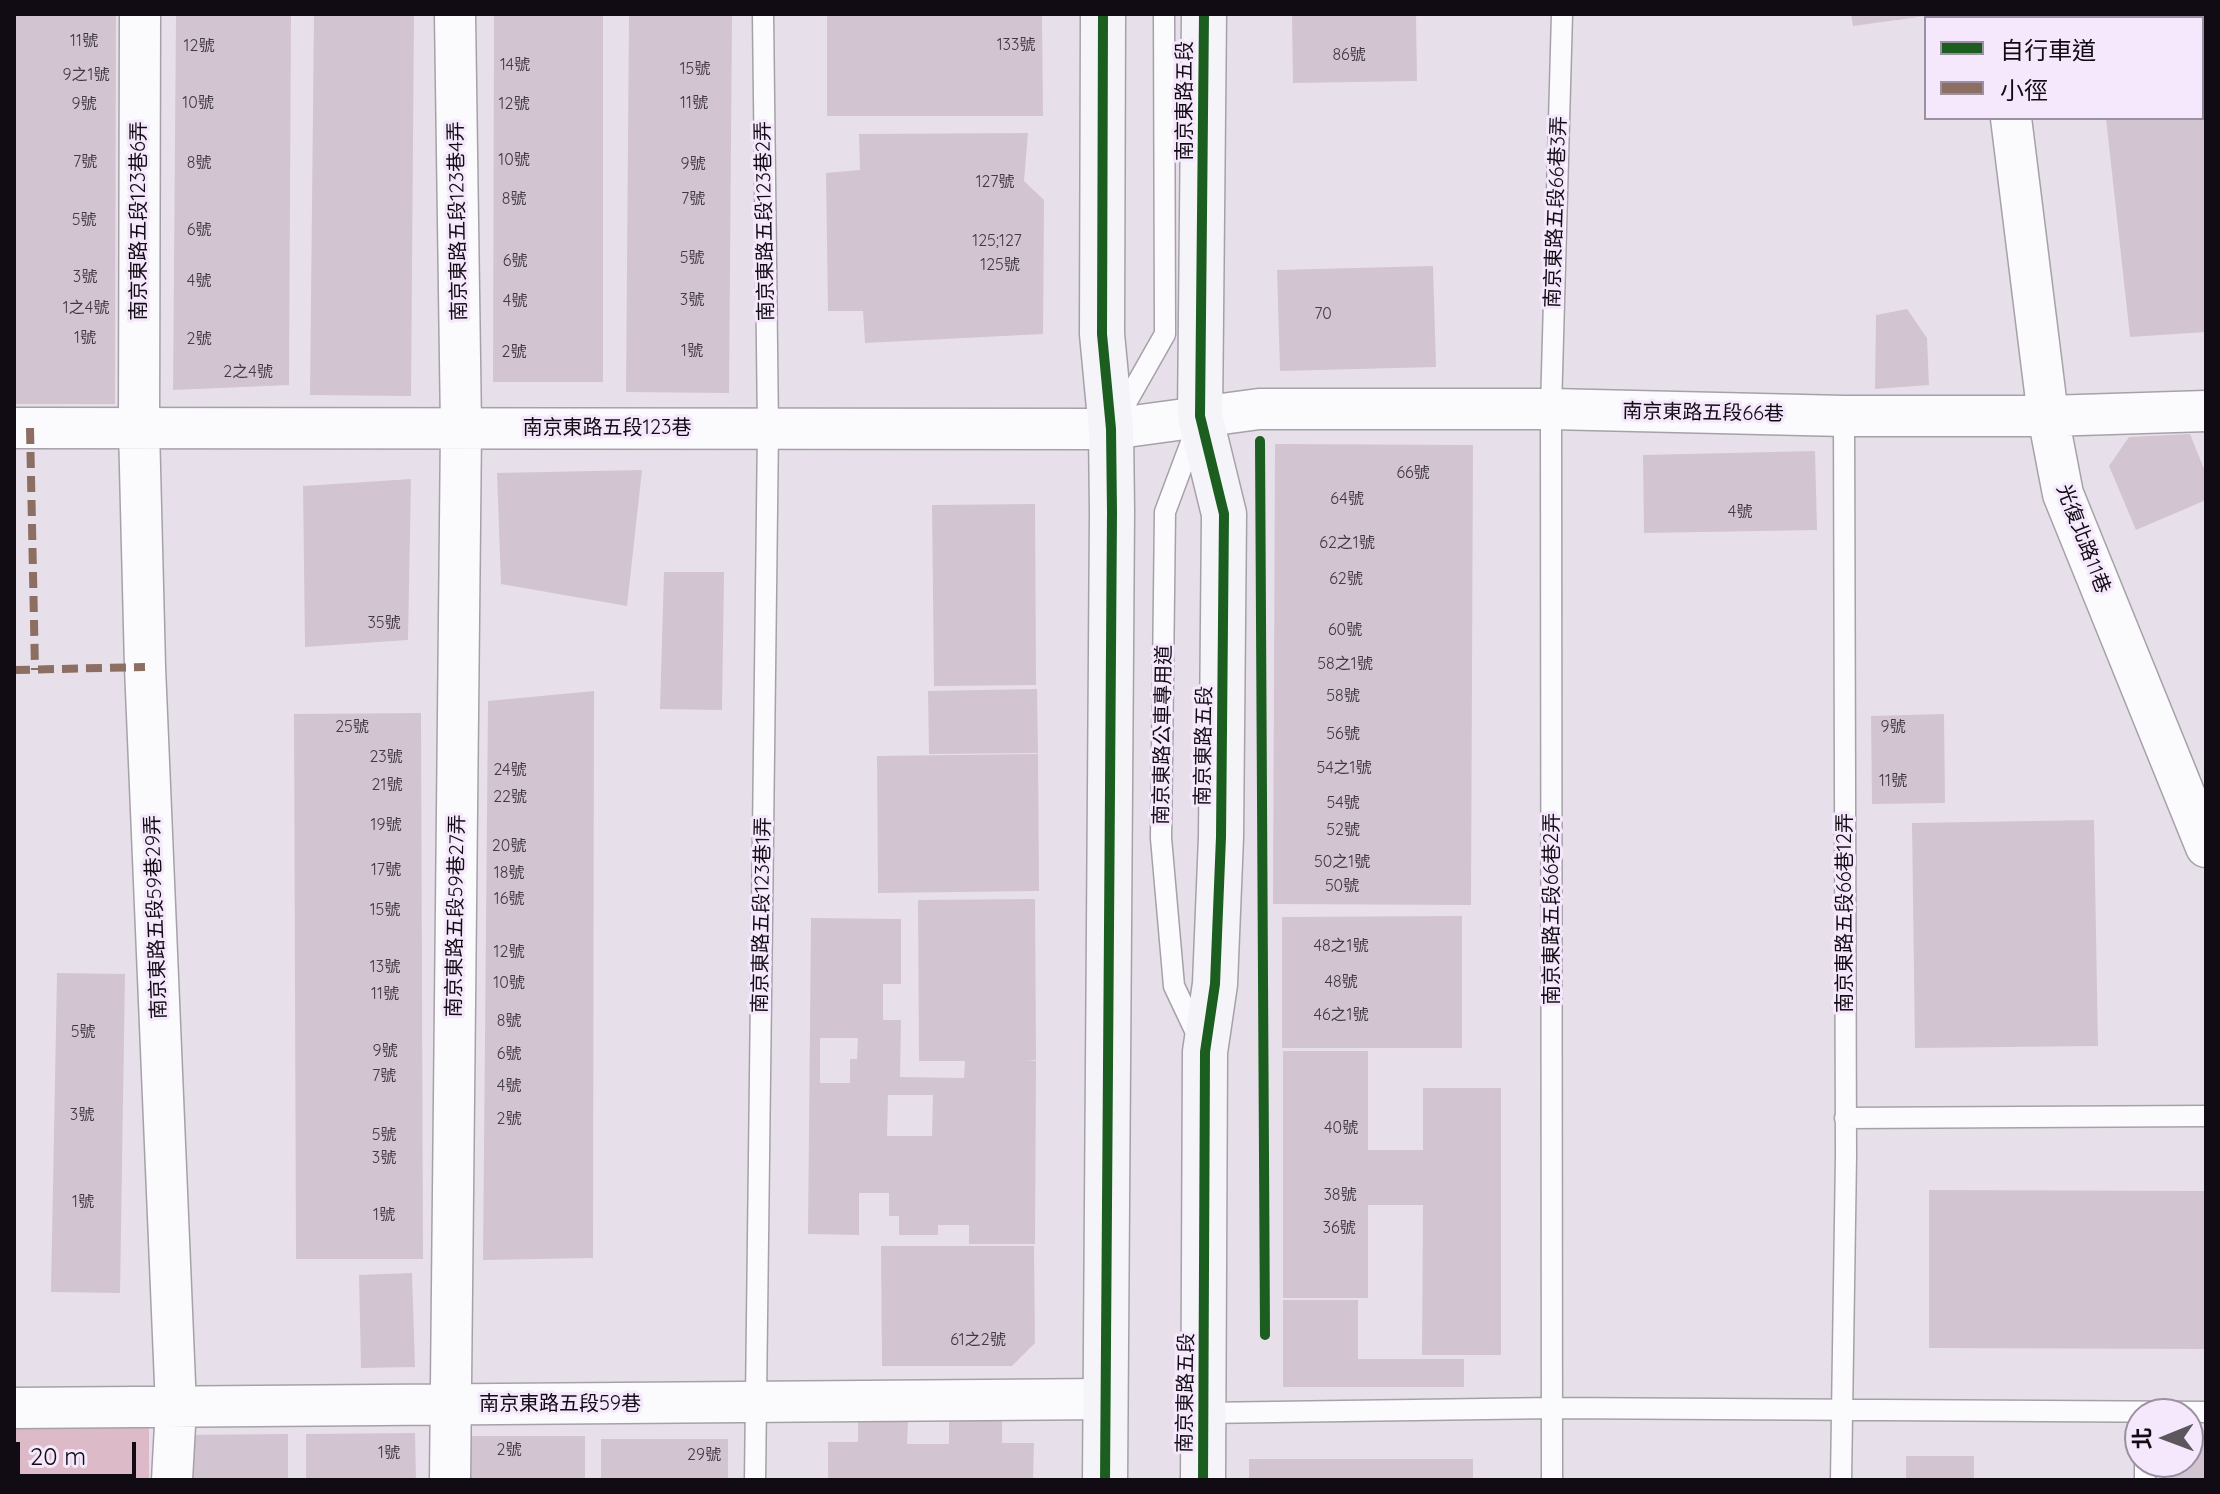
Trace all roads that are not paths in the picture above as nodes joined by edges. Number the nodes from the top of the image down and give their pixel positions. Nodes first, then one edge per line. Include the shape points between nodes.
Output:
1 (140, 14) edge
2 (455, 14) edge
3 (763, 14) edge
4 (1103, 14) edge
5 (1164, 14) edge
6 (1204, 14) edge
7 (1562, 14) edge
8 (2011, 120) edge
9 (1551, 409) junction
10 (2206, 411) edge
11 (1200, 416) junction
12 (1844, 416) junction
13 (2048, 416) junction
14 (14, 428) edge
15 (139, 428) junction
16 (461, 428) junction
17 (768, 429) junction
18 (1111, 429) junction
19 (2206, 847) edge
20 (1205, 1052) junction
21 (2206, 1116) edge
22 (1845, 1118) junction
23 (1106, 1399) junction
24 (756, 1402) junction
25 (451, 1404) junction
26 (176, 1407) junction
27 (14, 1408) edge
28 (1554, 1408) junction
29 (1841, 1409) junction
30 (1204, 1413) junction
31 (2124, 1413) edge
32 (172, 1480) edge
33 (450, 1480) edge
34 (755, 1480) edge
35 (1105, 1480) edge
36 (1203, 1480) edge
37 (1552, 1480) edge
38 (1841, 1480) edge

1 - 15 street, 南京東路五段123巷6弄
2 - 16 street, 南京東路五段123巷4弄
3 - 17 lane, 南京東路五段123巷2弄
4 - 18 main road via 1102,334
5 - 18 lane via 1165,334
6 - 11 main road, 南京東路五段
7 - 9 lane, 南京東路五段66巷3弄
8 - 13 street, 光復北路11巷
9 - 11 street, 南京東路五段66巷 via 1259,409
9 - 12 street, 南京東路五段66巷
9 - 28 lane, 南京東路五段66巷2弄
10 - 13 street, 南京東路五段66巷
11 - 18 street, 南京東路五段123巷
11 - 20 main road, 南京東路五段 via 1224,514 1221,837 1215,984
11 - 20 lane, 南京東路公車專用道 via 1165,512 1161,838 1174,986
12 - 13 street, 南京東路五段66巷
12 - 22 lane, 南京東路五段66巷12弄
13 - 19 street, 光復北路11巷 via 2063,494
14 - 15 street, 南京東路五段123巷
15 - 16 street, 南京東路五段123巷
15 - 26 street, 南京東路五段59巷29弄
16 - 17 street, 南京東路五段123巷
16 - 25 street, 南京東路五段59巷27弄
17 - 18 street, 南京東路五段123巷
17 - 24 lane, 南京東路五段123巷1弄
18 - 23 main road
20 - 30 main road, 南京東路五段
21 - 22 lane
22 - 29 lane, 南京東路五段66巷12弄
23 - 24 street, 南京東路五段59巷
23 - 35 main road
24 - 25 street, 南京東路五段59巷
24 - 34 lane, 南京東路五段123巷1弄
25 - 26 street, 南京東路五段59巷
25 - 33 street, 南京東路五段59巷27弄
26 - 27 street, 南京東路五段59巷
26 - 32 street, 南京東路五段59巷29弄
28 - 29 lane
28 - 30 lane
28 - 37 lane, 南京東路五段66巷2弄
29 - 31 lane
29 - 38 lane, 南京東路五段66巷12弄
30 - 36 main road, 南京東路五段

